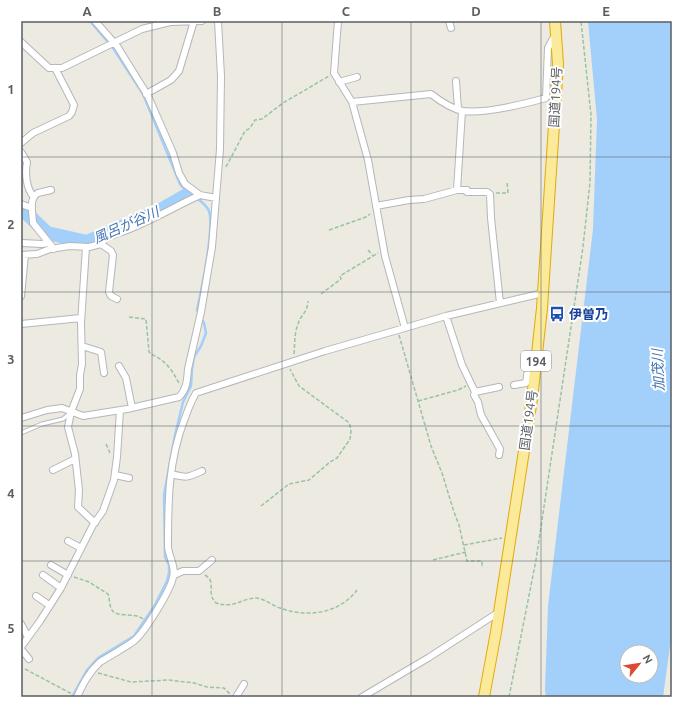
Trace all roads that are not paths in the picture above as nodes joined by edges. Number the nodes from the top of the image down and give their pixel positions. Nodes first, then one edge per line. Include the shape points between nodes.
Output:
1 (95, 21) edge
2 (194, 21) edge
3 (202, 21) edge
4 (218, 21) edge
5 (338, 21) edge
6 (449, 21) edge
7 (555, 21) edge
8 (451, 28) dead end
9 (556, 34) junction
10 (21, 42) edge
11 (113, 42) junction
12 (55, 68) junction
13 (357, 77) dead end
14 (456, 81) dead end
15 (340, 82) junction
16 (146, 94) junction
17 (352, 102) junction
18 (460, 110) junction
19 (21, 143) edge
20 (21, 152) edge
21 (51, 190) dead end
22 (458, 190) junction
23 (200, 195) junction
24 (34, 197) junction
25 (216, 198) junction
26 (21, 204) edge
27 (376, 206) junction
28 (32, 208) junction
29 (22, 243) dead end
30 (49, 243) junction
31 (101, 244) junction
32 (86, 246) junction
33 (54, 249) junction
34 (23, 255) edge
35 (543, 293) junction
36 (21, 296) edge
37 (117, 299) dead end
38 (500, 303) junction
39 (446, 316) junction
40 (81, 318) junction
41 (21, 324) edge
42 (405, 328) junction
43 (82, 346) junction
44 (536, 358) junction
45 (120, 366) dead end
46 (104, 373) dead end
47 (514, 385) dead end
48 (499, 387) dead end
49 (185, 391) junction
50 (475, 392) junction
51 (193, 396) junction
52 (132, 408) junction
53 (120, 410) junction
54 (71, 412) junction
55 (21, 418) edge
56 (21, 433) edge
57 (499, 454) dead end
58 (75, 459) junction
59 (53, 470) dead end
60 (202, 471) dead end
61 (171, 474) junction
62 (115, 475) junction
63 (130, 478) dead end
64 (95, 523) junction
65 (68, 540) dead end
66 (81, 548) junction
67 (212, 560) dead end
68 (51, 565) dead end
69 (43, 575) dead end
70 (68, 575) junction
71 (174, 575) junction
72 (61, 588) junction
73 (36, 596) dead end
74 (50, 605) junction
75 (499, 612) junction
76 (21, 624) edge
77 (28, 637) junction
78 (21, 648) edge
79 (29, 659) dead end
80 (244, 684) dead end
81 (77, 697) edge
82 (236, 697) edge
83 (362, 697) edge
84 (484, 697) edge

1 - 11 street
2 - 3 street
2 - 11 street via 156,25
2 - 16 street via 179,71 171,80
4 - 25 street via 221,76
5 - 15 street via 334,73
6 - 8 street
7 - 9 highway, 国道194号 / 194
9 - 18 street via 548,48 546,98 484,111
9 - 35 highway, 国道194号 / 194 via 558,64
10 - 12 street via 49,68
11 - 12 street via 62,68
11 - 16 street
12 - 19 street via 74,105 72,112 69,116 33,133
13 - 15 street
14 - 18 street
15 - 17 street
16 - 23 street via 182,179
17 - 18 street via 431,94 443,103
17 - 27 street via 368,160
18 - 22 street
20 - 24 street via 27,162 25,169 30,192
21 - 24 street
22 - 27 street via 424,199
22 - 38 street via 490,194
23 - 25 street
23 - 31 street via 142,225 115,234
24 - 28 street
25 - 49 street via 208,275
26 - 28 street
27 - 42 street via 384,250
28 - 30 street via 33,223
29 - 30 street
30 - 33 street
31 - 32 street
31 - 37 street via 111,251 109,292
32 - 33 street
32 - 40 street
33 - 34 street
34 - 36 street
35 - 38 street
35 - 44 highway, 国道194号 / 194
38 - 39 street
39 - 42 street
39 - 50 street via 462,365
40 - 41 street
40 - 43 street
42 - 51 street via 290,362
43 - 46 street via 101,352
43 - 54 street via 80,389
44 - 47 street via 529,362 526,383
44 - 75 highway, 国道194号 / 194
45 - 52 street via 126,378
48 - 50 street
49 - 51 street
49 - 52 street via 179,397
50 - 57 street via 481,415 500,449
51 - 61 street via 179,433
52 - 53 street
53 - 54 street via 83,416
53 - 62 street
54 - 55 street via 62,408
54 - 56 lane via 63,419
54 - 58 street via 68,427
58 - 59 street
58 - 64 street via 79,490 78,507
60 - 61 street via 185,478
61 - 71 street via 168,495 169,555
62 - 63 street
62 - 64 street via 105,507
64 - 66 street
65 - 66 street
66 - 70 street
67 - 71 street via 199,571
68 - 70 street
69 - 72 street
70 - 72 street
71 - 81 street via 161,602 139,636 100,662 91,671
72 - 74 street
73 - 74 street
74 - 77 street
75 - 83 street
75 - 84 highway, 国道194号 / 194
76 - 77 street
77 - 78 street
78 - 79 street
80 - 82 street

